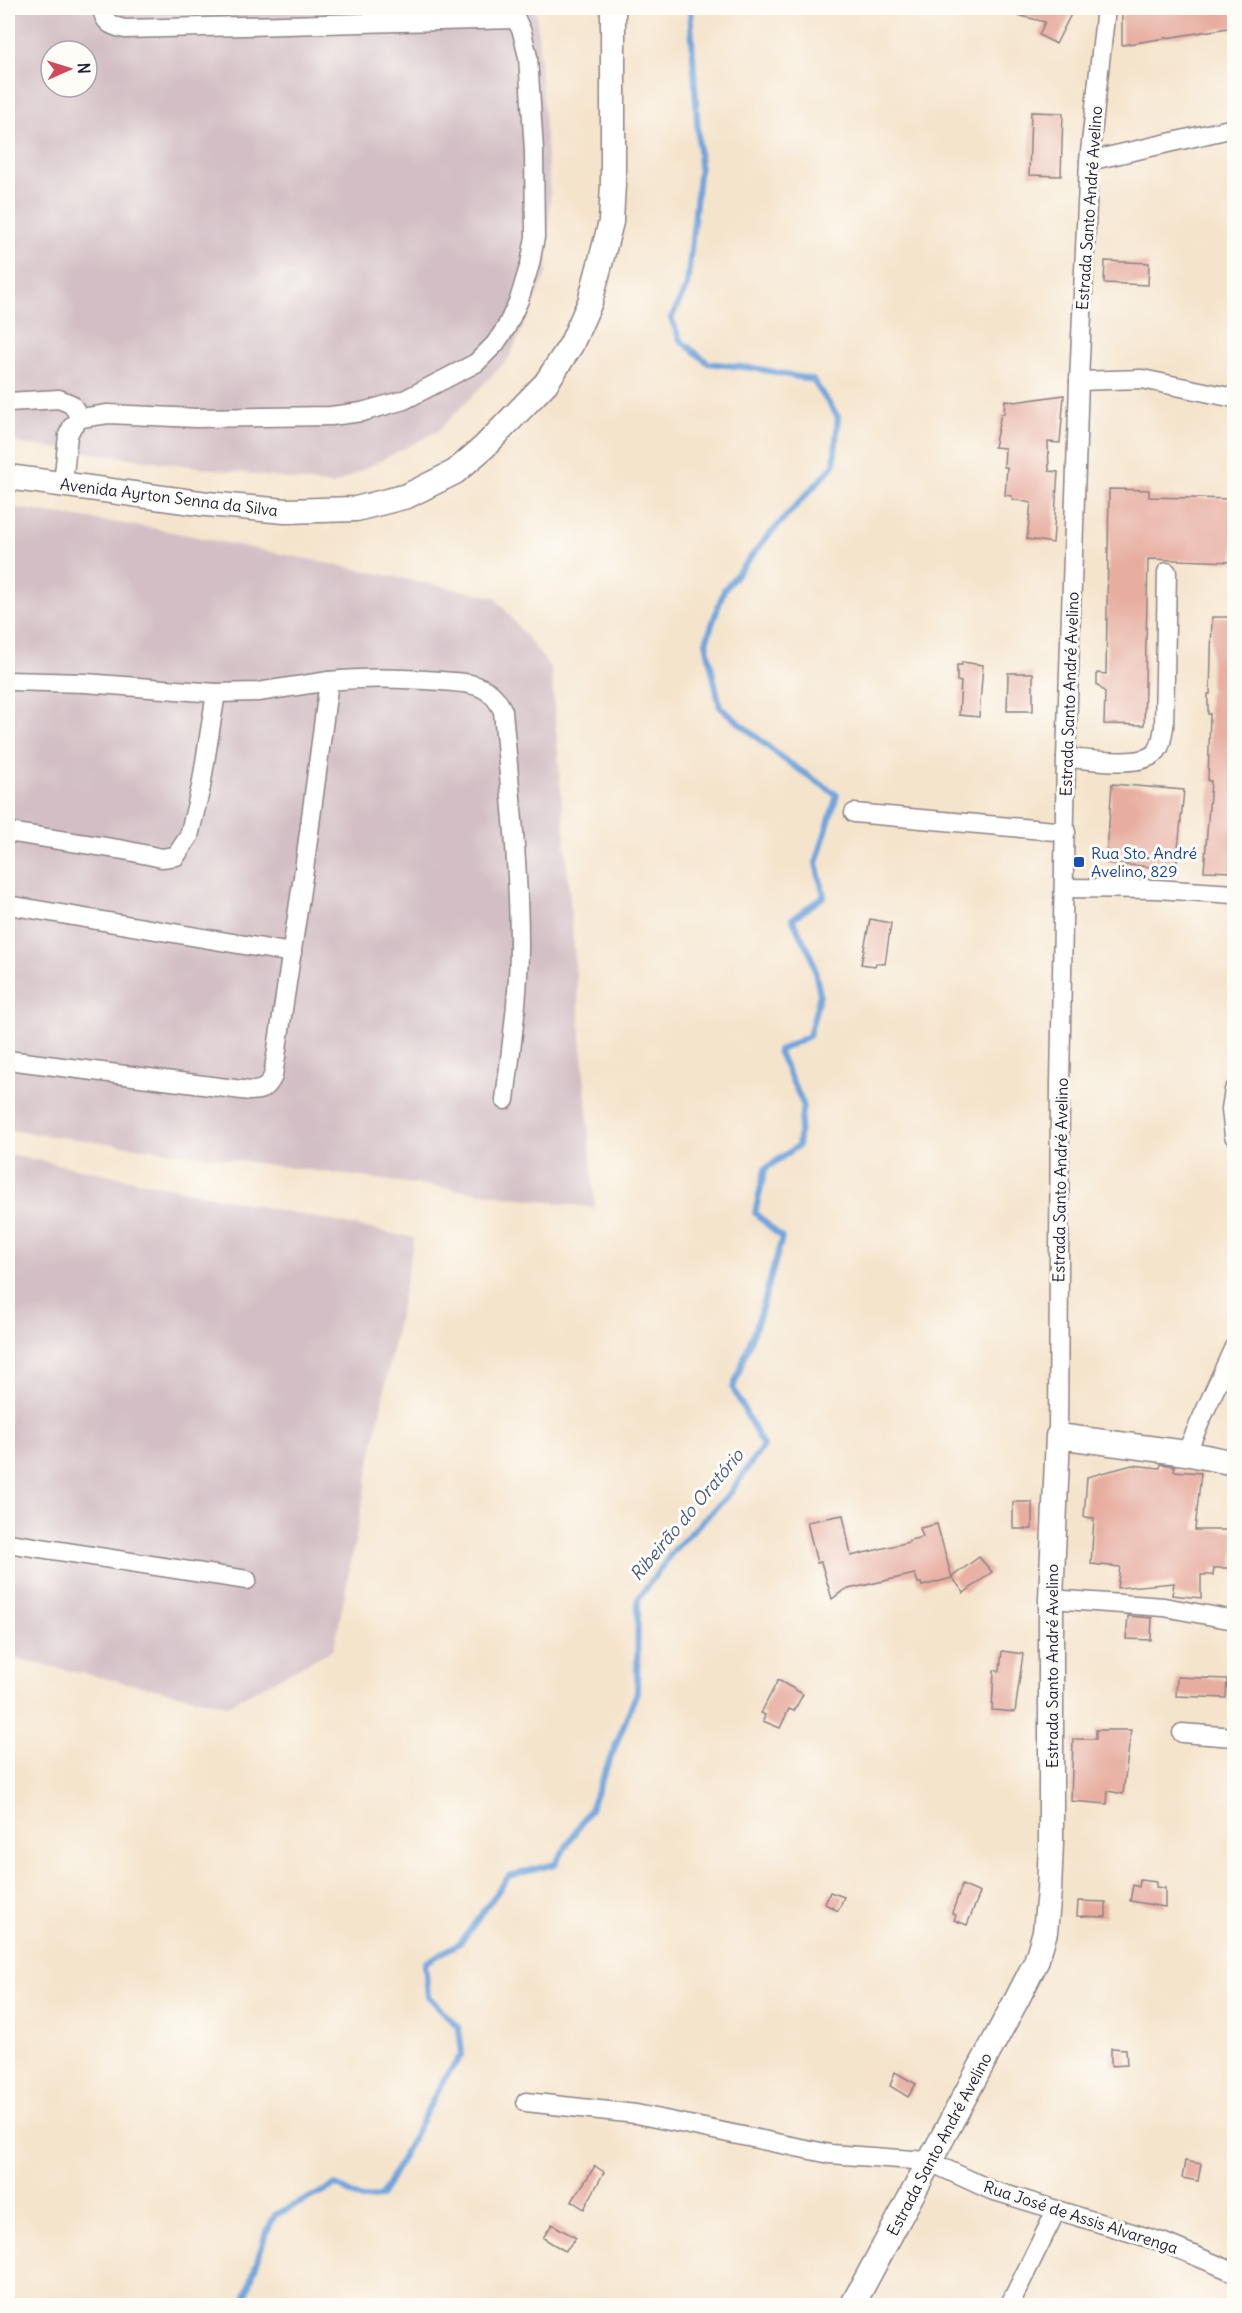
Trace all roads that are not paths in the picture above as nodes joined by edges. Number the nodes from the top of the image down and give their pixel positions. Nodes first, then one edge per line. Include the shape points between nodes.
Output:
1 (102, 8) edge
2 (613, 8) edge
3 (1106, 8) edge
4 (513, 13) edge
5 (231, 16) edge
6 (1234, 128) edge
7 (1089, 161) junction
8 (1079, 381) junction
9 (1234, 398) edge
10 (8, 402) edge
11 (81, 418) junction
12 (8, 477) edge
13 (63, 484) junction
14 (1167, 572) dead end
15 (8, 681) edge
16 (329, 681) junction
17 (216, 693) junction
18 (1066, 758) junction
19 (854, 813) dead end
20 (8, 832) edge
21 (1066, 832) junction
22 (1065, 888) junction
23 (1234, 894) edge
24 (8, 905) edge
25 (292, 953) junction
26 (8, 1060) edge
27 (1234, 1090) edge
28 (505, 1100) dead end
29 (1234, 1136) edge
30 (1234, 1347) edge
31 (1058, 1436) junction
32 (1186, 1453) junction
33 (1234, 1463) edge
34 (8, 1543) edge
35 (246, 1580) dead end
36 (1051, 1599) junction
37 (1234, 1620) edge
38 (1182, 1733) dead end
39 (1234, 1737) edge
40 (526, 2102) dead end
41 (928, 2161) junction
42 (1056, 2211) junction
43 (1234, 2272) edge
44 (852, 2306) edge
45 (1009, 2306) edge

1 - 5 street via 112,27 125,29
2 - 13 main road, Avenida Ayrton Senna da Silva via 611,222 590,302 571,345 546,383 484,447 455,472 407,496 356,509 285,511
3 - 7 street, Estrada Santo André Avelino
4 - 5 street
4 - 11 street via 528,57 535,237 515,309 495,344 476,363 404,399 362,412 196,418 108,414
6 - 7 street
7 - 8 street, Estrada Santo André Avelino
8 - 9 street via 1142,379
8 - 18 street, Estrada Santo André Avelino
10 - 11 street via 59,399 71,404
11 - 13 street via 68,435
12 - 13 main road, Avenida Ayrton Senna da Silva
14 - 18 street via 1161,745 1140,762
15 - 17 street
16 - 17 street via 258,692
16 - 25 street
16 - 28 street via 361,677 472,684 492,694 504,711 519,945
17 - 20 street via 199,796 189,836 176,855 162,858
18 - 21 street, Estrada Santo André Avelino
19 - 21 street
21 - 22 street, Estrada Santo André Avelino
22 - 23 street
22 - 31 street, Estrada Santo André Avelino
24 - 25 street
25 - 26 street via 273,1076 264,1090
27 - 29 street
30 - 32 street
31 - 32 main road
31 - 36 main road, Estrada Santo André Avelino
32 - 33 main road
34 - 35 street
36 - 37 street via 1164,1607
36 - 41 main road, Estrada Santo André Avelino via 1051,1842 1045,1932 1036,1962
38 - 39 street
40 - 41 street via 636,2114 830,2154
41 - 42 street, Rua José de Assis Alvarenga via 991,2190
41 - 44 main road, Estrada Santo André Avelino
42 - 43 street, Rua José de Assis Alvarenga via 1162,2242
42 - 45 street

